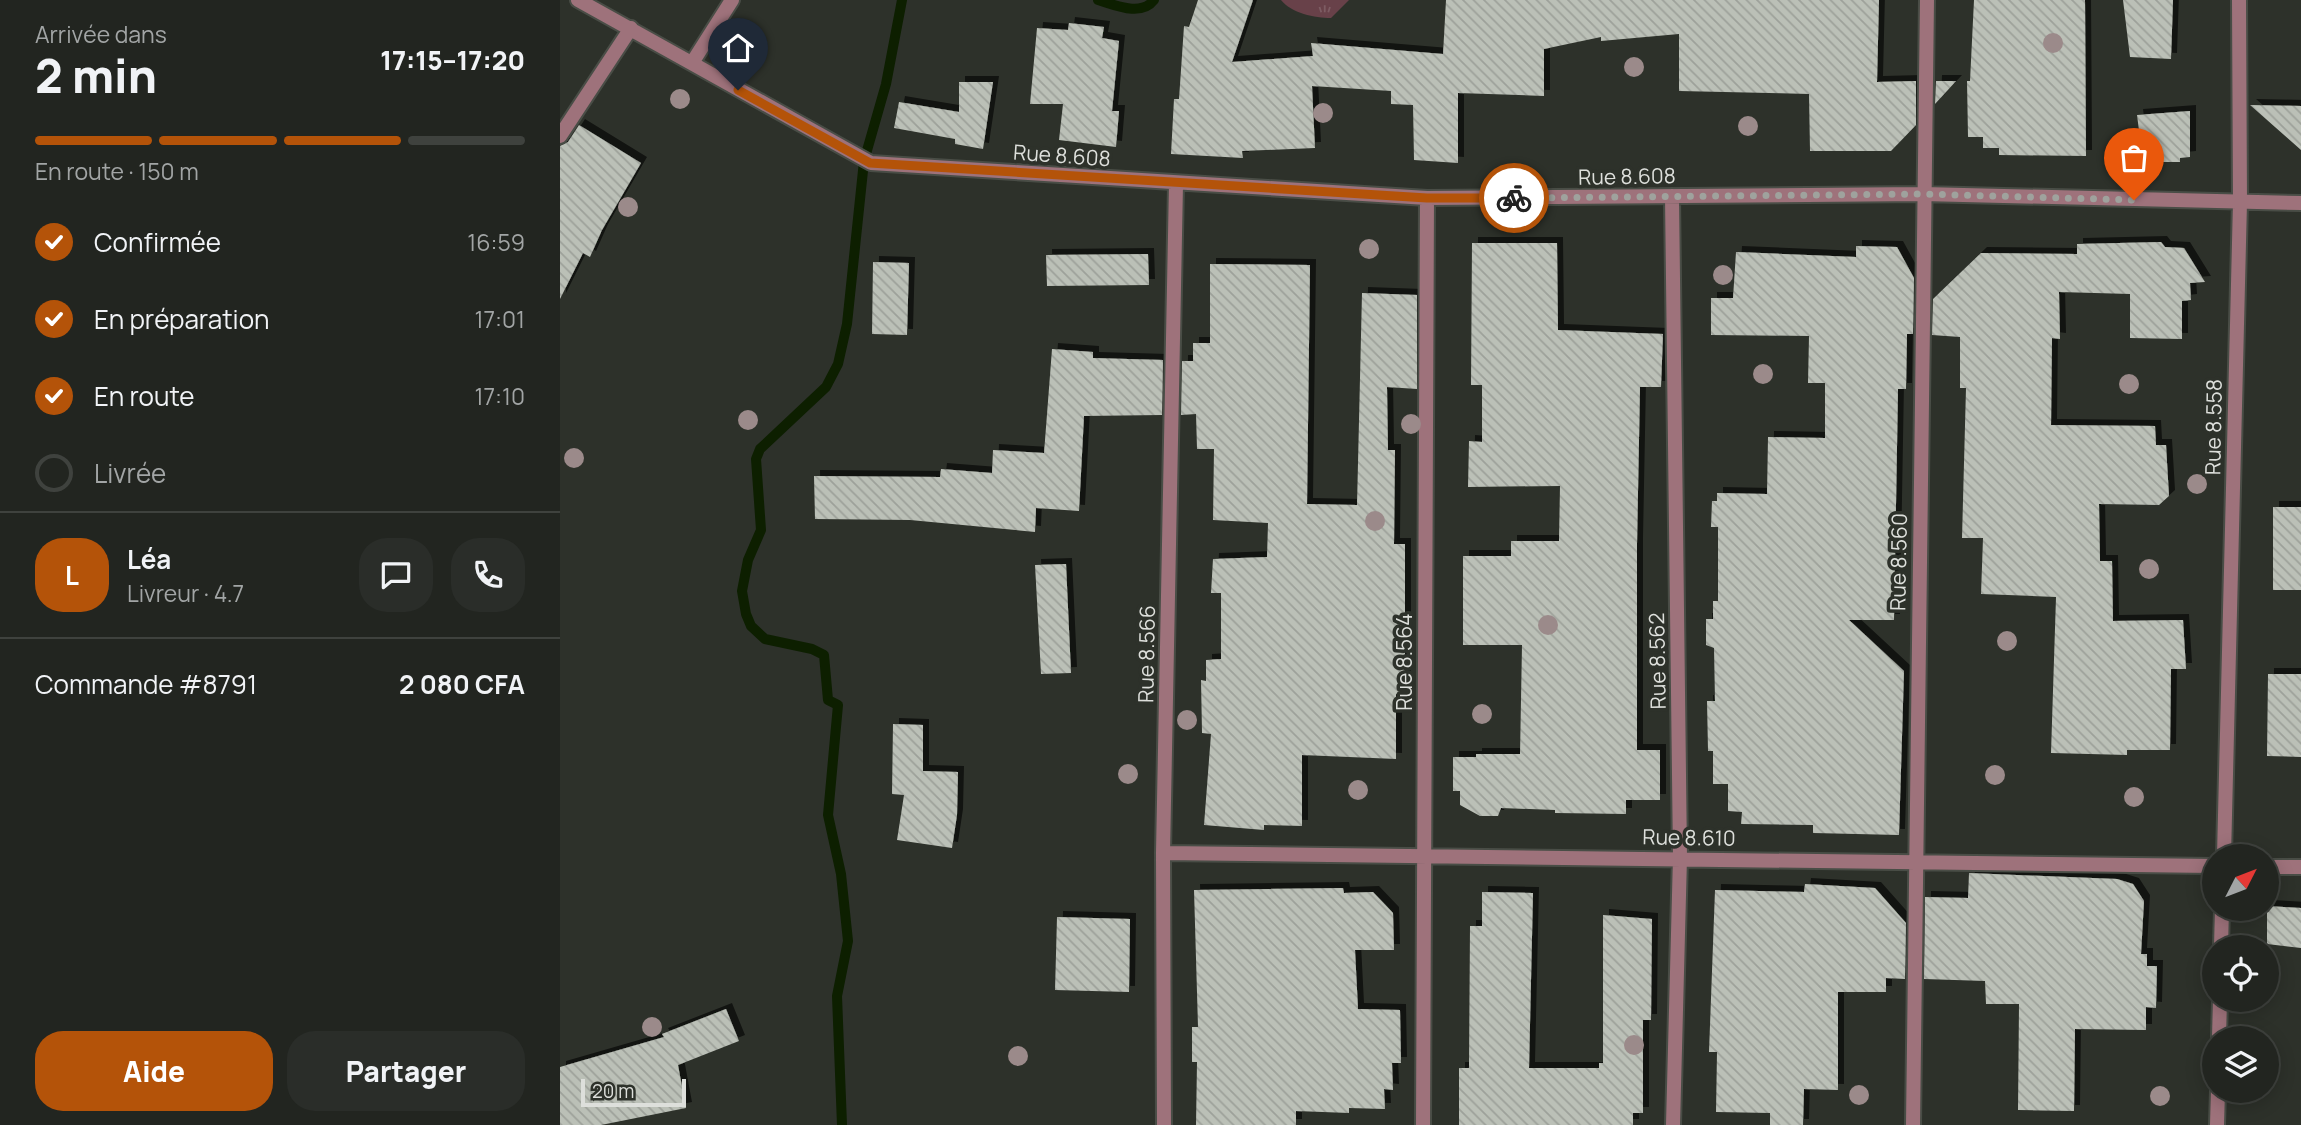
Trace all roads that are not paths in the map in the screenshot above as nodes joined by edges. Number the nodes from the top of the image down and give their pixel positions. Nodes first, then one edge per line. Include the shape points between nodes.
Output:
1 (578, 0) edge
2 (732, 0) edge
3 (1927, 0) edge
4 (2239, 0) edge
5 (631, 28) junction
6 (692, 63) junction
7 (560, 135) edge
8 (1176, 184) junction
9 (1923, 194) junction
10 (1672, 196) junction
11 (1427, 198) junction
12 (2240, 202) junction
13 (2301, 203) edge
14 (2224, 844) edge
15 (1163, 853) junction
16 (1424, 856) junction
17 (1680, 858) junction
18 (1916, 860) junction
19 (2202, 866) edge
20 (2279, 867) edge
21 (2301, 867) edge
22 (2218, 1103) edge
23 (1164, 1125) edge
24 (1423, 1125) edge
25 (1673, 1125) edge
26 (1913, 1125) edge
27 (2217, 1125) edge

1 - 5 street, Rue 8.608
2 - 6 street
3 - 9 street, Rue 8.560
4 - 12 street, Rue 8.558
5 - 6 street, Rue 8.608
5 - 7 street
6 - 8 street, Rue 8.608 via 870,163
8 - 11 street, Rue 8.608
8 - 15 street, Rue 8.566
9 - 10 street, Rue 8.608
9 - 12 street, Rue 8.608
9 - 18 street, Rue 8.560
10 - 11 street, Rue 8.608
10 - 17 street, Rue 8.562
11 - 16 street, Rue 8.564
12 - 13 street, Rue 8.608
12 - 14 street, Rue 8.558
15 - 16 street, Rue 8.610
15 - 23 street, Rue 8.566
16 - 17 street, Rue 8.610
16 - 24 street, Rue 8.564
17 - 18 street, Rue 8.610
17 - 25 street, Rue 8.562
18 - 19 street, Rue 8.610
18 - 26 street, Rue 8.560
20 - 21 street
22 - 27 street

